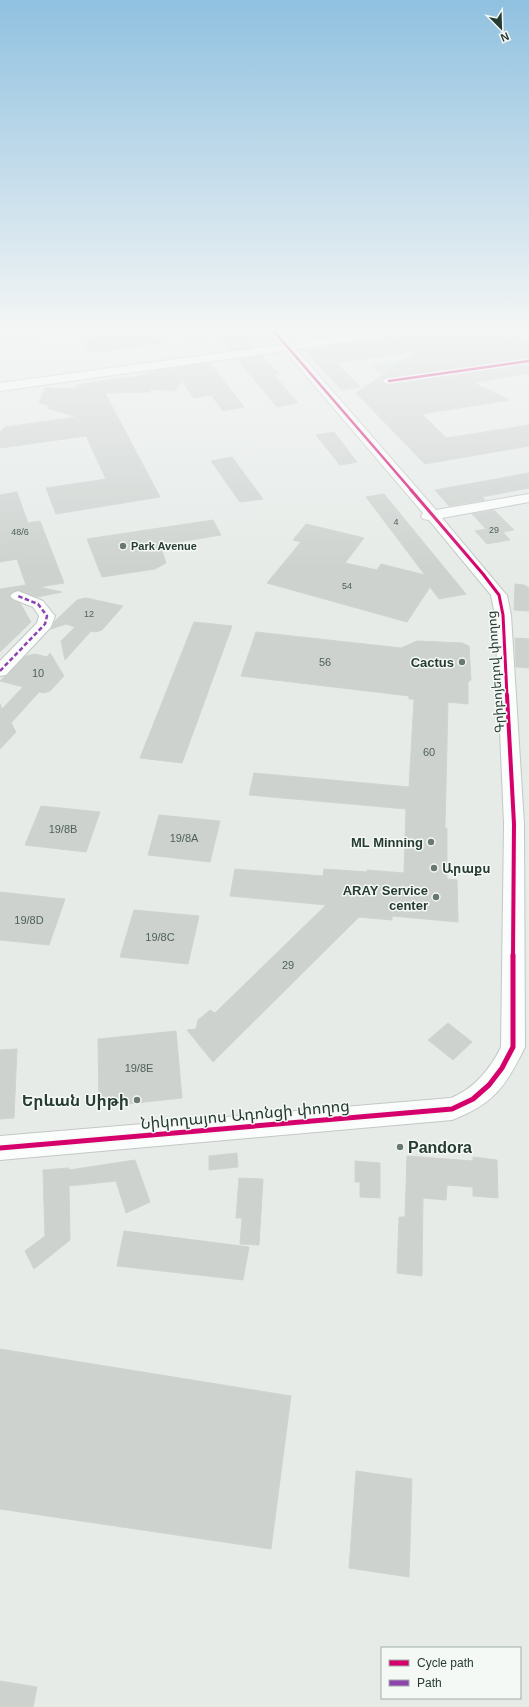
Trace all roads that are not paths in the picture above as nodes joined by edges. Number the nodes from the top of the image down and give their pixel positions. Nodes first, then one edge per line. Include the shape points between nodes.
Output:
1 (339, 409) edge
2 (529, 498) edge
3 (431, 515) junction
4 (18, 596) dead end
5 (0, 671) edge
6 (482, 1086) joint
7 (204, 1124) junction
8 (0, 1138) edge
9 (0, 1148) edge

1 - 3 street, Գրիբոյեդով փողոց
2 - 3 street
3 - 6 street, Գրիբոյեդով փողոց via 499,595 503,615 514,824 513,1047 501,1071
4 - 5 street via 38,604 47,616 45,624
6 - 7 street, Նիկողայոս Ադոնցի փողոց via 459,1106 441,1110
7 - 8 street, Նիկողայոս Ադոնցի փողոց
7 - 9 street, Նիկողայոս Ադոնցի փողոց

